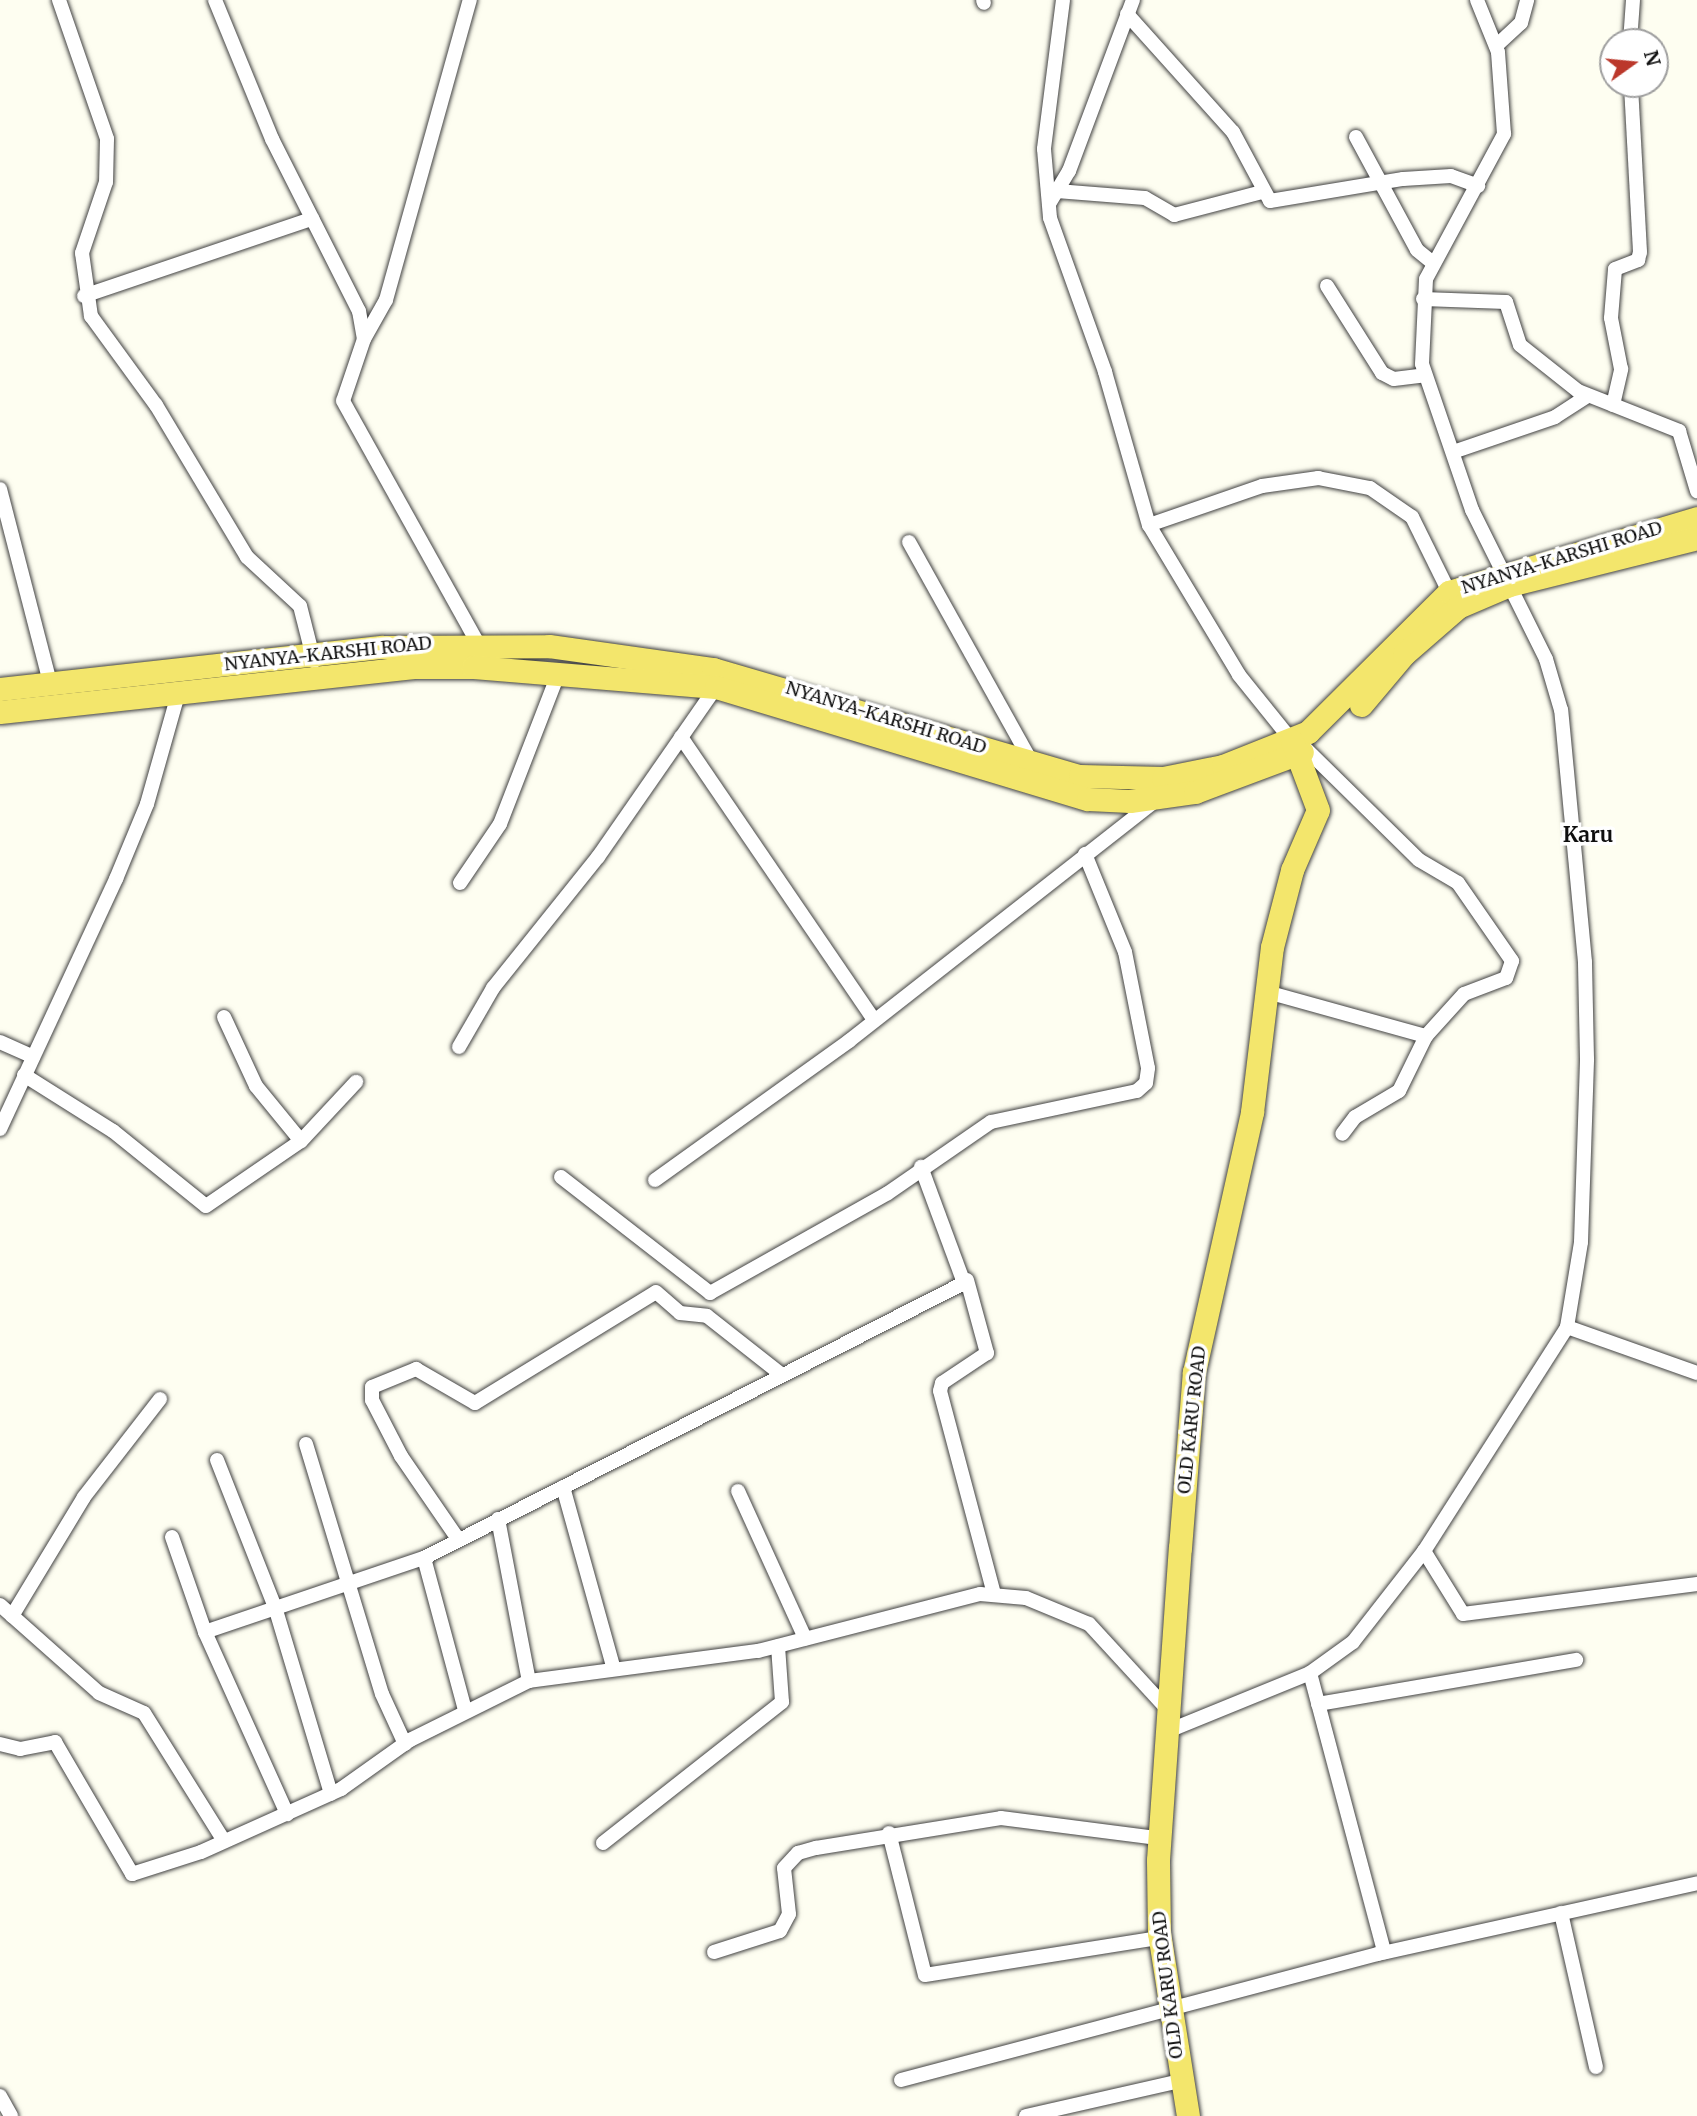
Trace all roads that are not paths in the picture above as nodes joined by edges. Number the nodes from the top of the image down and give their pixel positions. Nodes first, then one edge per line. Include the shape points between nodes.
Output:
1 (58, 0) edge
2 (215, 0) edge
3 (470, 0) edge
4 (1063, 0) edge
5 (1477, 0) edge
6 (1527, 0) edge
7 (1633, 0) edge
8 (1130, 7) edge
9 (1631, 28) edge
10 (1496, 46) junction
11 (1632, 98) edge
12 (1356, 137) dead end
13 (1385, 182) junction
14 (1478, 186) junction
15 (1057, 191) junction
16 (1262, 192) junction
17 (1049, 204) junction
18 (312, 219) junction
19 (1432, 262) junction
20 (1327, 286) dead end
21 (84, 296) junction
22 (1423, 299) junction
23 (364, 339) junction
24 (1425, 375) junction
25 (1587, 396) junction
26 (1614, 405) junction
27 (1453, 452) junction
28 (0, 489) edge
29 (1697, 491) edge
30 (1697, 518) edge
31 (1149, 525) junction
32 (1697, 538) edge
33 (909, 542) dead end
34 (1505, 579) junction
35 (1449, 592) junction
36 (478, 644) junction
37 (314, 665) junction
38 (559, 672) junction
39 (50, 683) junction
40 (716, 687) junction
41 (0, 689) edge
42 (179, 691) junction
43 (0, 712) edge
44 (681, 737) junction
45 (1299, 748) junction
46 (1032, 763) junction
47 (1159, 798) junction
48 (1085, 854) junction
49 (460, 883) dead end
50 (1267, 992) junction
51 (224, 1017) dead end
52 (873, 1018) junction
53 (1426, 1036) junction
54 (0, 1042) edge
55 (459, 1047) dead end
56 (33, 1057) junction
57 (24, 1075) junction
58 (356, 1082) dead end
59 (0, 1129) edge
60 (1342, 1134) dead end
61 (301, 1141) junction
62 (921, 1167) junction
63 (561, 1177) dead end
64 (655, 1180) dead end
65 (967, 1280) junction
66 (1567, 1327) junction
67 (1697, 1373) edge
68 (782, 1375) junction
69 (160, 1399) dead end
70 (306, 1444) dead end
71 (217, 1460) dead end
72 (563, 1488) junction
73 (738, 1491) dead end
74 (498, 1518) junction
75 (172, 1536) dead end
76 (458, 1539) junction
77 (1424, 1551) junction
78 (425, 1558) junction
79 (352, 1580) junction
80 (1697, 1584) edge
81 (994, 1594) junction
82 (0, 1605) edge
83 (275, 1607) junction
84 (12, 1616) junction
85 (205, 1632) junction
86 (805, 1638) junction
87 (778, 1646) junction
88 (1576, 1660) dead end
89 (613, 1666) junction
90 (1310, 1673) junction
91 (528, 1681) junction
92 (1318, 1704) junction
93 (465, 1710) junction
94 (1169, 1721) junction
95 (0, 1744) edge
96 (405, 1744) junction
97 (331, 1794) junction
98 (287, 1814) junction
99 (889, 1833) junction
100 (1158, 1838) junction
101 (224, 1842) junction
102 (603, 1843) dead end
103 (1696, 1885) edge
104 (1561, 1913) junction
105 (1160, 1938) junction
106 (714, 1952) dead end
107 (1384, 1952) junction
108 (1168, 2008) junction
109 (1596, 2067) dead end
110 (901, 2080) dead end
111 (1180, 2081) junction
112 (0, 2096) edge
113 (11, 2116) edge
114 (1026, 2116) edge
115 (1188, 2116) edge

1 - 21 street via 107,139 106,182 82,253
2 - 18 street
3 - 23 street via 386,300
4 - 17 street via 1044,149
5 - 10 street
6 - 10 street via 1521,23
7 - 9 street
8 - 15 street
8 - 16 street via 1233,132
10 - 14 street via 1504,134
11 - 26 street via 1640,252 1638,260 1615,270 1611,318 1621,369
12 - 13 street
13 - 14 street via 1451,176
13 - 16 street via 1289,202 1270,201
13 - 19 street via 1408,234
14 - 19 street
15 - 16 street via 1145,198 1181,215
15 - 17 street
17 - 31 street
18 - 21 street
18 - 23 street via 359,311
19 - 22 street
20 - 24 street via 1382,373 1394,379
21 - 37 street via 103,338 156,405 247,557 300,606
22 - 24 street
22 - 25 street via 1506,302 1520,345
23 - 36 street via 343,401
24 - 27 street
25 - 26 street
25 - 27 street via 1555,417
26 - 29 street via 1679,431
27 - 34 street
28 - 39 street
30 - 34 main road, NYANYA-KARSHI ROAD
31 - 35 street via 1262,486 1318,478 1370,488 1412,517
31 - 45 street via 1239,676
32 - 34 main road, NYANYA-KARSHI ROAD
33 - 46 street
34 - 35 main road, NYANYA-KARSHI ROAD
34 - 45 main road, NYANYA-KARSHI ROAD via 1434,624 1364,703
34 - 66 street via 1546,659 1561,710 1585,962 1581,1242
35 - 45 main road, NYANYA-KARSHI ROAD
36 - 37 main road, NYANYA-KARSHI ROAD
36 - 46 main road, NYANYA-KARSHI ROAD via 614,653 713,669
37 - 38 main road, NYANYA-KARSHI ROAD
37 - 39 main road, NYANYA-KARSHI ROAD
37 - 42 main road, NYANYA-KARSHI ROAD
38 - 40 main road, NYANYA-KARSHI ROAD
38 - 49 street via 500,824
39 - 41 main road, NYANYA-KARSHI ROAD
40 - 44 street
40 - 47 main road, NYANYA-KARSHI ROAD via 1051,791 1088,799
42 - 43 main road, NYANYA-KARSHI ROAD
42 - 56 street via 147,804
44 - 52 street
44 - 55 street via 598,857 494,988
45 - 46 main road, NYANYA-KARSHI ROAD via 1163,778 1080,776
45 - 47 main road, NYANYA-KARSHI ROAD via 1229,781
45 - 50 main road, OLD KARU ROAD via 1318,810 1292,870
45 - 53 street via 1419,860 1458,883 1510,954 1506,978 1464,994
47 - 48 street
48 - 52 street
48 - 62 street via 1125,952 1146,1083 1108,1099 991,1122
50 - 53 street
50 - 94 main road, OLD KARU ROAD via 1252,1112 1194,1372
51 - 61 street via 256,1086
52 - 64 street
53 - 60 street via 1399,1091 1355,1117
54 - 56 street
56 - 57 street
57 - 59 street
57 - 61 street via 113,1131 206,1206
58 - 61 street
62 - 63 street via 888,1193 709,1293
62 - 65 street
65 - 68 street
65 - 81 street via 987,1353 942,1382 940,1391
66 - 67 street
66 - 77 street
68 - 72 street
68 - 76 street via 707,1316 680,1313 656,1292 475,1403 416,1370 372,1387 372,1399 401,1456
69 - 84 street via 84,1497
70 - 79 street
71 - 83 street
72 - 74 street
72 - 89 street
73 - 86 street
74 - 76 street
74 - 91 street
75 - 85 street
76 - 78 street
77 - 80 street via 1463,1614
77 - 90 street via 1353,1642
78 - 79 street
78 - 93 street
79 - 83 street
79 - 96 street via 383,1694
81 - 86 street
81 - 94 street via 1026,1598 1089,1624
82 - 84 street
83 - 85 street
83 - 97 street
84 - 101 street via 99,1693 144,1713
85 - 98 street
86 - 87 street
87 - 89 street
87 - 102 street via 782,1702
88 - 92 street
89 - 91 street
90 - 92 street
90 - 94 street
91 - 93 street
92 - 107 street
93 - 96 street
94 - 100 main road, OLD KARU ROAD
95 - 101 street via 20,1749 55,1742 132,1874
96 - 97 street
97 - 98 street
98 - 101 street
99 - 100 street via 1001,1818
99 - 105 street via 925,1975
99 - 106 street via 798,1853 784,1868 789,1913 780,1931
100 - 105 main road, OLD KARU ROAD
103 - 104 street
104 - 107 street
104 - 109 street
105 - 108 main road, OLD KARU ROAD
107 - 108 street
108 - 110 street
108 - 111 main road, OLD KARU ROAD
111 - 114 street
111 - 115 main road, OLD KARU ROAD
112 - 113 street

